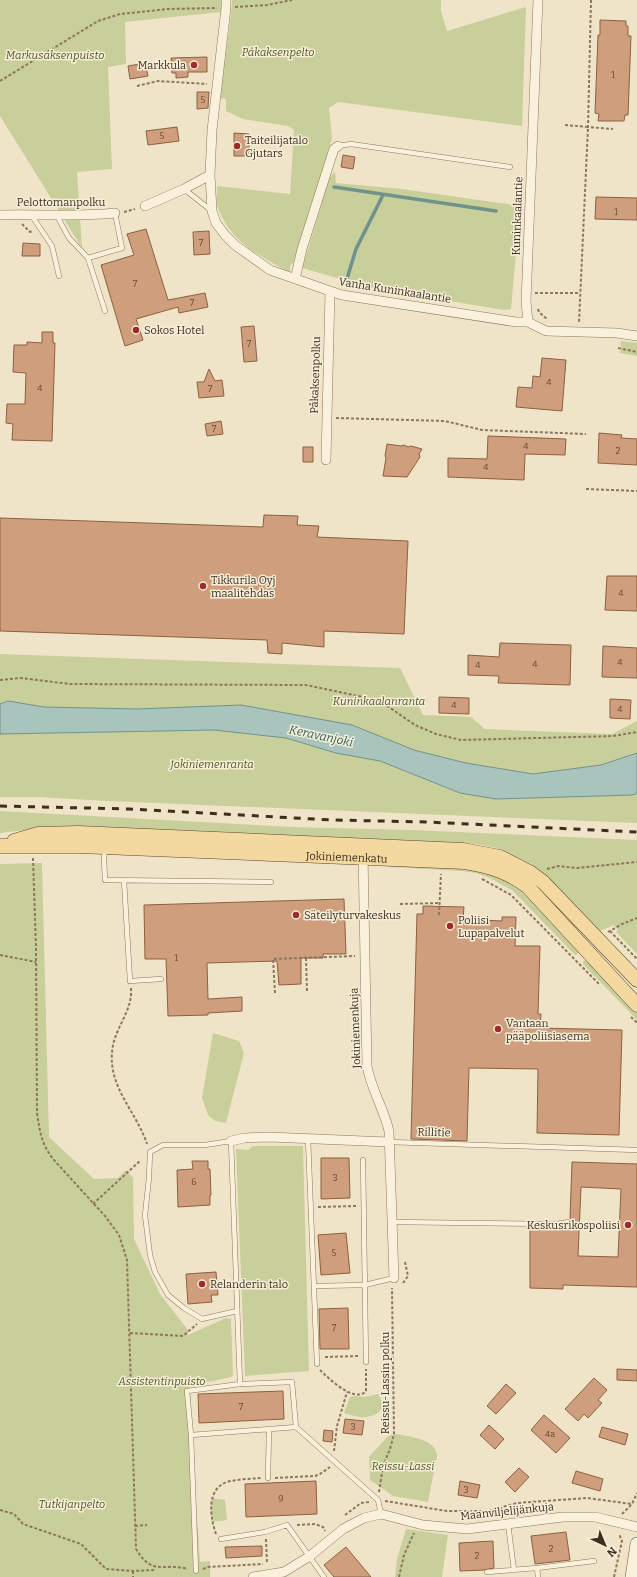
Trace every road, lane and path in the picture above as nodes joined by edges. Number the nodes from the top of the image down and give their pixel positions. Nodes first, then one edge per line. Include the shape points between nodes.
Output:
1 (292, 0) edge
2 (538, 0) edge
3 (591, 0) edge
4 (226, 4) edge
5 (0, 81) edge
6 (218, 85) junction
7 (137, 86) dead end
8 (565, 125) dead end
9 (588, 126) junction
10 (613, 129) dead end
11 (338, 146) joint
12 (510, 167) dead end
13 (210, 175) junction
14 (184, 189) junction
15 (145, 206) joint
16 (212, 211) junction
17 (31, 214) junction
18 (115, 214) junction
19 (0, 215) edge
20 (57, 216) junction
21 (88, 258) junction
22 (59, 276) dead end
23 (295, 279) junction
24 (330, 292) junction
25 (580, 293) junction
26 (535, 298) dead end
27 (537, 308) dead end
28 (105, 311) dead end
29 (548, 320) dead end
30 (528, 322) junction
31 (584, 324) dead end
32 (637, 336) edge
33 (618, 348) dead end
34 (637, 352) edge
35 (326, 418) junction
36 (586, 434) dead end
37 (326, 460) dead end
38 (586, 489) dead end
39 (637, 491) edge
40 (0, 680) edge
41 (637, 732) edge
42 (106, 842) junction
43 (0, 845) edge
44 (363, 852) junction
45 (33, 858) dead end
46 (637, 862) edge
47 (546, 869) dead end
48 (447, 874) dead end
49 (480, 878) dead end
50 (124, 880) junction
51 (271, 882) dead end
52 (440, 903) junction
53 (400, 904) dead end
54 (439, 915) dead end
55 (637, 918) edge
56 (0, 955) edge
57 (364, 956) junction
58 (306, 958) junction
59 (637, 959) edge
60 (36, 962) junction
61 (161, 979) dead end
62 (637, 980) edge
63 (130, 981) junction
64 (604, 989) dead end
65 (308, 992) dead end
66 (275, 993) dead end
67 (631, 1008) edge
68 (637, 1023) edge
69 (308, 1138) junction
70 (231, 1141) junction
71 (389, 1142) junction
72 (637, 1150) edge
73 (150, 1152) junction
74 (363, 1160) dead end
75 (93, 1204) junction
76 (363, 1206) junction
77 (311, 1207) junction
78 (392, 1222) junction
79 (570, 1222) dead end
80 (403, 1259) dead end
81 (394, 1278) joint
82 (365, 1285) junction
83 (314, 1286) junction
84 (238, 1311) junction
85 (202, 1319) junction
86 (130, 1333) junction
87 (366, 1356) junction
88 (316, 1358) junction
89 (366, 1362) joint
90 (317, 1364) joint
91 (240, 1384) junction
92 (347, 1392) junction
93 (296, 1427) junction
94 (269, 1429) junction
95 (191, 1435) junction
96 (335, 1461) junction
97 (260, 1478) dead end
98 (268, 1478) dead end
99 (283, 1478) dead end
100 (378, 1500) junction
101 (0, 1510) edge
102 (382, 1514) junction
103 (419, 1523) junction
104 (508, 1524) junction
105 (147, 1525) dead end
106 (286, 1525) junction
107 (135, 1526) junction
108 (637, 1527) edge
109 (325, 1531) dead end
110 (265, 1532) junction
111 (221, 1539) joint
112 (637, 1544) edge
113 (310, 1556) junction
114 (594, 1561) dead end
115 (267, 1564) dead end
116 (537, 1568) junction
117 (154, 1570) junction
118 (514, 1570) junction
119 (133, 1571) junction
120 (196, 1571) joint
121 (487, 1572) dead end
122 (284, 1574) edge
123 (133, 1577) edge
124 (253, 1577) edge
125 (324, 1577) edge
126 (399, 1577) edge
127 (538, 1577) edge
128 (632, 1577) edge

1 - 4 path via 267,5
2 - 30 street, Kuninkaalantie via 526,302
3 - 9 path
4 - 5 path via 120,14 88,27
4 - 6 street, Vanha Kuninkaalantie
6 - 7 path via 158,80
6 - 13 street, Vanha Kuninkaalantie
8 - 9 path
9 - 10 path
9 - 25 path
11 - 12 lane via 352,144
11 - 23 street via 334,149
13 - 14 street
13 - 16 street, Vanha Kuninkaalantie
14 - 15 street
14 - 16 lane
15 - 18 path, Pelottomanpolku
16 - 23 street, Vanha Kuninkaalantie via 216,223 235,245 270,270
17 - 19 street, Pelottomanpolku
17 - 20 street, Pelottomanpolku
17 - 22 lane via 52,246
18 - 20 street, Pelottomanpolku
18 - 21 lane via 122,248
20 - 21 lane via 69,238
21 - 28 lane
23 - 24 street, Vanha Kuninkaalantie
24 - 30 street, Vanha Kuninkaalantie
24 - 35 street, Påkaksenpolku
25 - 26 path via 535,293
25 - 31 path via 579,324
27 - 29 path
30 - 32 street via 546,331
33 - 34 path
35 - 36 path via 445,421 482,430
35 - 37 street, Påkaksenpolku
38 - 39 path
40 - 41 path via 21,678 70,684 306,685 370,700 389,707 415,725 436,734 461,740 613,736
42 - 43 main road, Jokiniemenkatu via 79,846
42 - 44 main road, Jokiniemenkatu
42 - 50 lane via 104,880
44 - 57 street, Jokiniemenkuja
44 - 62 main road, Jokiniemenkatu via 462,850 500,856 543,882
44 - 67 main road, Jokiniemenkatu via 484,865 516,878 539,897
45 - 60 path
46 - 47 path via 577,868 558,866
48 - 52 path via 440,874
49 - 64 path via 511,895
50 - 51 lane
50 - 63 lane
52 - 53 path
52 - 54 path
55 - 59 path via 610,931
56 - 60 path
57 - 58 path
57 - 71 street, Jokiniemenkuja via 367,1066 386,1119
58 - 65 path
58 - 66 path via 273,959
60 - 75 path via 38,1113 41,1140 53,1159
61 - 63 lane
63 - 73 path via 128,1012 114,1040 112,1064 117,1083 139,1122
67 - 68 path
69 - 70 street, Rillitie via 244,1138
69 - 71 street, Rillitie
69 - 77 lane
70 - 73 lane via 205,1145 163,1145
70 - 84 lane
71 - 72 lane, Rillitie
71 - 78 street, Jokiniemenkuja
73 - 75 path
73 - 85 lane via 145,1215 155,1272 168,1295
74 - 76 lane
75 - 86 path via 120,1235 127,1260
76 - 77 path
76 - 82 lane
77 - 83 lane
78 - 79 lane
78 - 81 street, Jokiniemenkuja
80 - 100 path, Reissu-Lassin polku via 408,1276 405,1282 392,1288 394,1434 383,1466
81 - 82 lane
82 - 83 lane
82 - 87 lane
83 - 88 lane
84 - 85 lane
84 - 91 lane
85 - 86 path via 183,1336
86 - 107 path
87 - 88 path
87 - 89 lane
88 - 90 lane
89 - 92 path via 366,1391 364,1394
90 - 92 path via 320,1371
91 - 93 lane via 292,1382
91 - 95 lane via 187,1391
92 - 96 path via 337,1426
93 - 94 lane
93 - 96 lane
94 - 95 lane
94 - 98 lane
95 - 120 lane
96 - 99 path via 315,1476
96 - 100 lane
97 - 111 path via 228,1481 215,1492 212,1498 212,1517 216,1533
100 - 102 lane
101 - 119 path via 14,1514 23,1524 81,1544 106,1569
102 - 103 street, Maanviljelijänkuja
102 - 113 street, Maanviljelijänkuja via 364,1518 343,1529
103 - 104 street, Maanviljelijänkuja via 467,1528
103 - 126 path via 404,1555
104 - 108 street, Maanviljelijänkuja via 563,1517 595,1518
104 - 118 lane
105 - 107 path
106 - 109 path via 315,1524 323,1527
106 - 110 lane
106 - 113 lane
107 - 117 path via 136,1549 146,1564
110 - 111 lane
110 - 115 path
112 - 128 main road
113 - 122 street, Maanviljelijänkuja
113 - 125 lane
114 - 116 lane
116 - 118 lane
116 - 127 lane
117 - 119 path
117 - 120 path via 181,1567
118 - 121 lane
119 - 123 path
122 - 124 street, Maanviljelijänkuja

